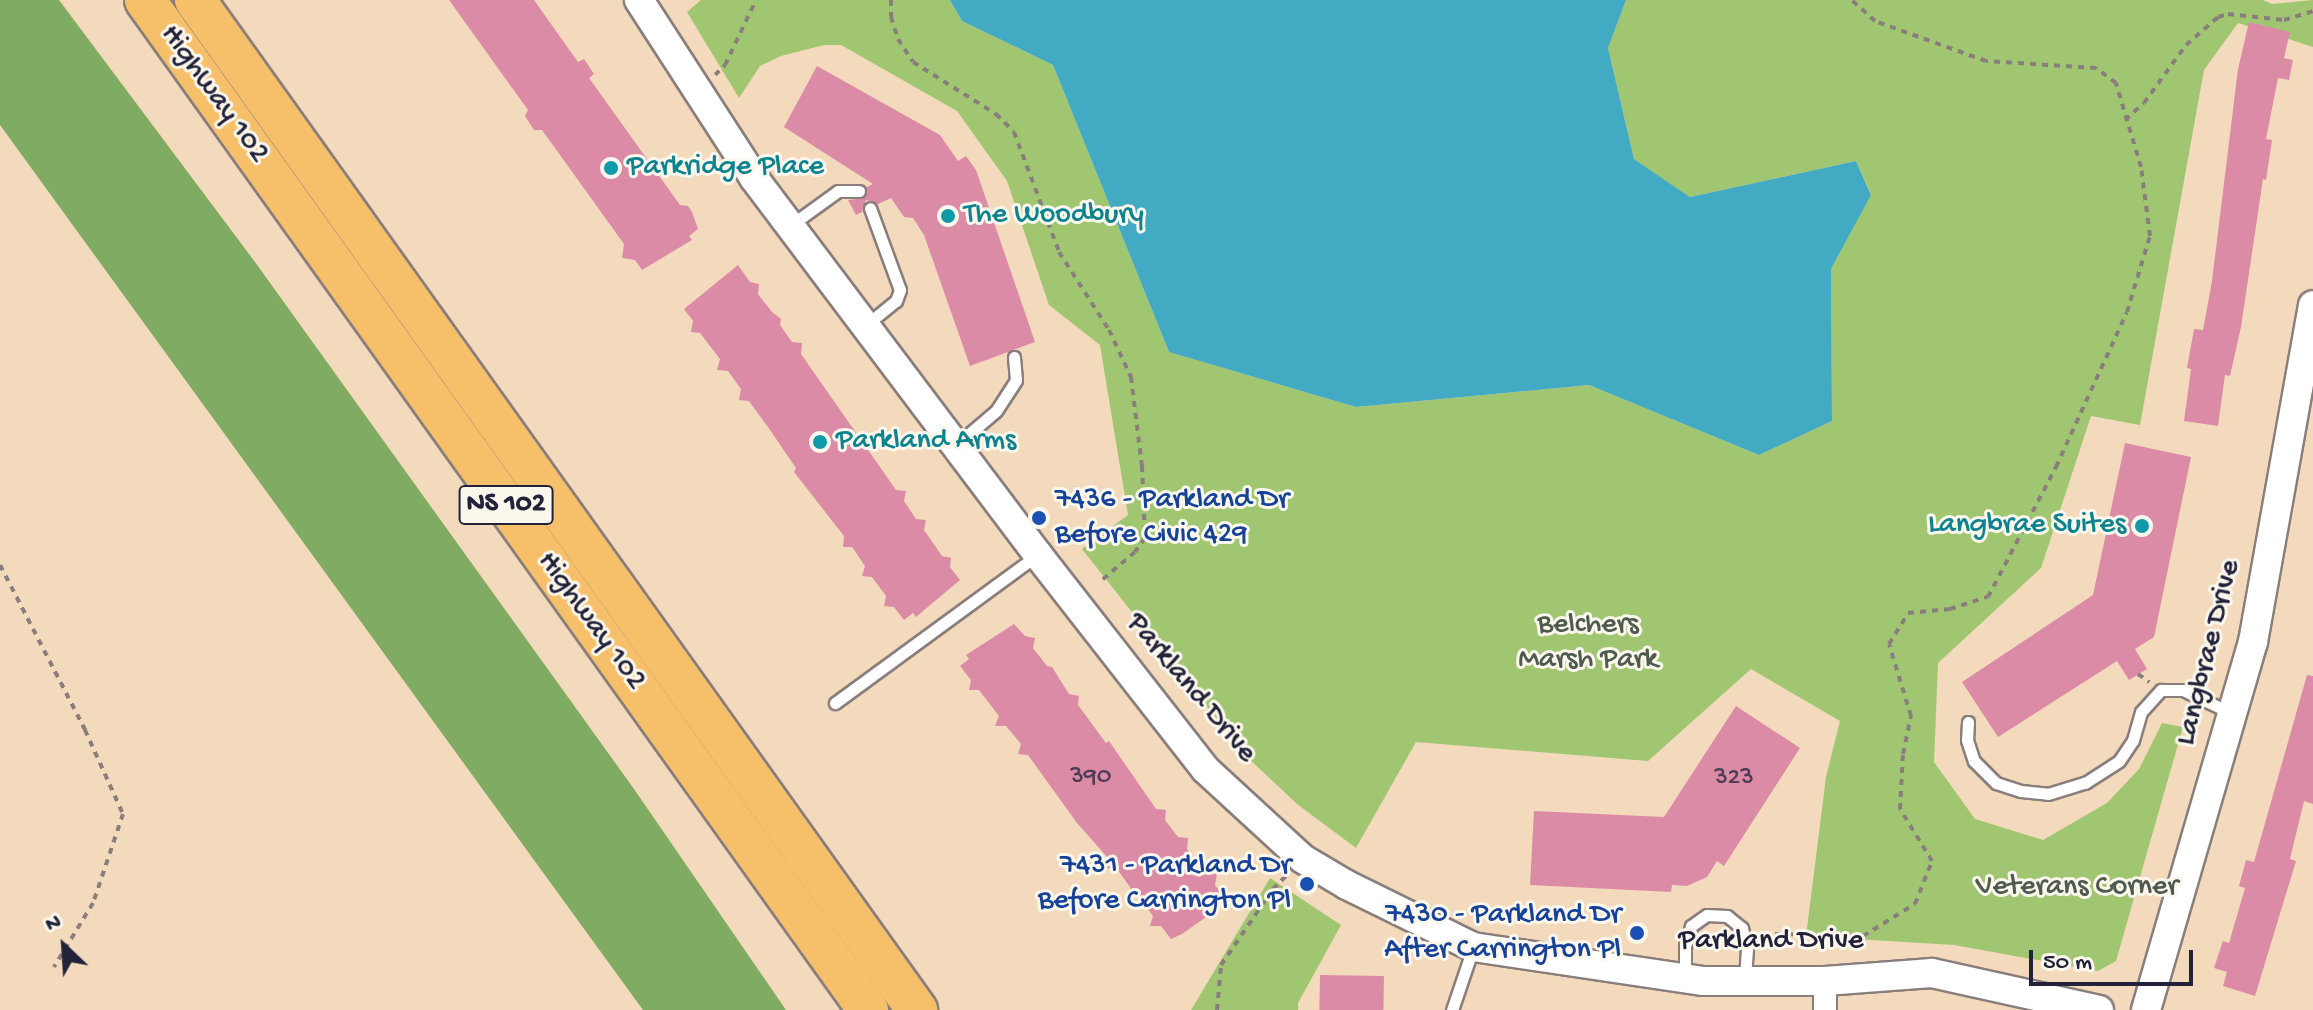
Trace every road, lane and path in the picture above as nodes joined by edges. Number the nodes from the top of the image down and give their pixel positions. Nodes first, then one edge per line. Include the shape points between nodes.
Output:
1 (145, 0) edge
2 (195, 0) edge
3 (639, 0) edge
4 (756, 0) edge
5 (891, 0) edge
6 (1852, 0) edge
7 (2313, 11) edge
8 (698, 93) junction
9 (2125, 120) junction
10 (859, 191) dead end
11 (870, 208) dead end
12 (790, 225) junction
13 (2313, 305) edge
14 (866, 326) junction
15 (1014, 357) dead end
16 (956, 446) junction
17 (1038, 555) junction
18 (0, 565) edge
19 (1102, 580) dead end
20 (835, 703) dead end
21 (2232, 714) junction
22 (1968, 722) dead end
23 (1303, 859) junction
24 (1775, 934) dead end
25 (1473, 947) junction
26 (54, 967) dead end
27 (1685, 979) junction
28 (1744, 981) junction
29 (1825, 981) junction
30 (868, 1010) edge
31 (917, 1010) edge
32 (1217, 1010) edge
33 (1452, 1010) edge
34 (1825, 1010) edge
35 (2099, 1010) edge
36 (2146, 1010) edge

1 - 30 highway, Highway 102 / NS 102
2 - 31 highway, Highway 102 / NS 102
3 - 8 street, Parkland Drive
4 - 8 path via 725,65
5 - 19 path via 898,39 913,62 996,114 1014,132 1059,252 1109,330 1131,377 1145,538
6 - 9 path via 1875,21 1986,61 2096,68 2116,83
7 - 9 path via 2284,20 2218,17 2186,45 2144,103
8 - 12 street, Parkland Drive
9 - 24 path via 2141,167 2150,236 2127,312 2056,467 1988,597 1950,609 1908,613 1889,644 1911,716 1900,809 1932,861 1915,904 1863,936
10 - 12 lane via 838,191
11 - 14 lane via 900,290 896,301
12 - 14 street, Parkland Drive
13 - 21 street, Langbrae Drive via 2253,642
14 - 16 street, Parkland Drive
15 - 16 lane via 1016,380 996,411
16 - 17 street, Parkland Drive
17 - 20 lane
17 - 23 street, Parkland Drive via 1205,769
18 - 26 path via 123,814 93,903
21 - 22 lane via 2183,690 2161,690 2141,712 2133,740 2119,761 2085,783 2048,794 1996,783 1974,761
21 - 36 street, Langbrae Drive
23 - 25 street, Parkland Drive
23 - 32 path via 1273,889 1221,965
25 - 27 street, Parkland Drive
25 - 33 lane
27 - 28 street, Parkland Drive
27 - 28 lane via 1691,926 1707,915 1727,916 1742,928 1747,949
28 - 29 street, Parkland Drive
29 - 34 street
29 - 35 street, Parkland Drive via 1932,973

